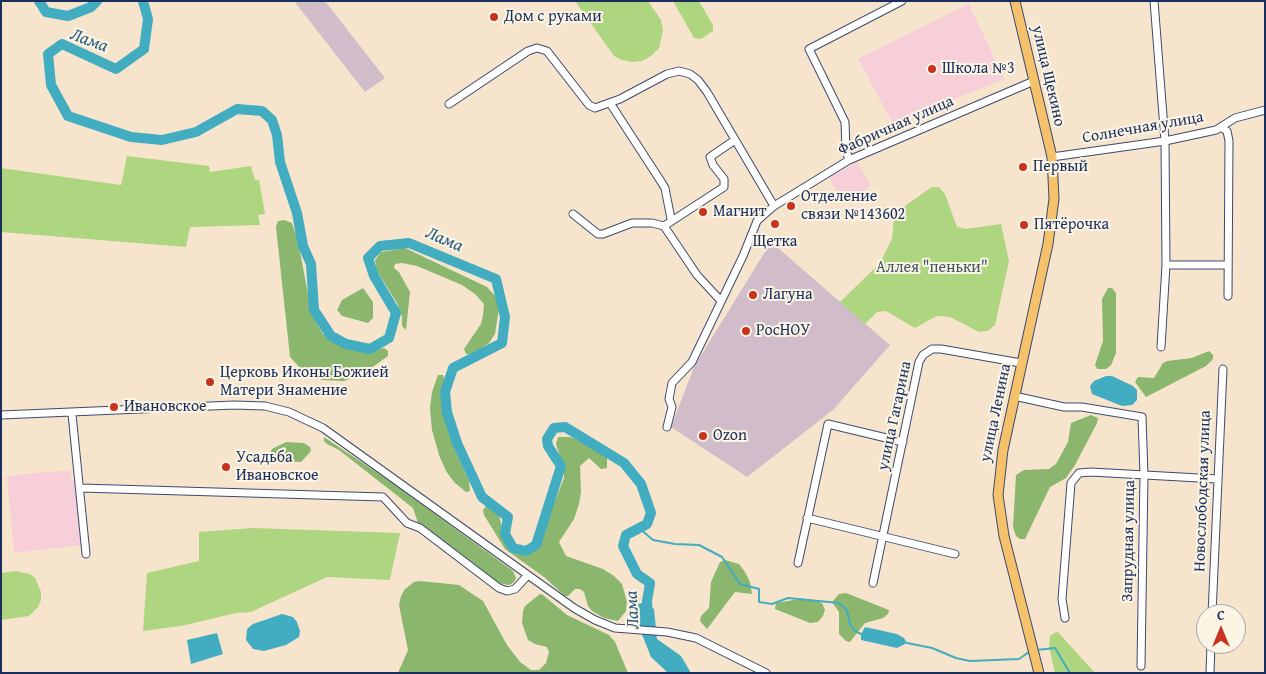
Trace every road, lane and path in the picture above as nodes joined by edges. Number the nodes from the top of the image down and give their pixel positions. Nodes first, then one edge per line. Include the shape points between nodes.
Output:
1 (902, 1) edge
2 (1015, 1) edge
3 (1154, 1) edge
4 (1034, 81) junction
5 (610, 103) junction
6 (450, 104) dead end
7 (1265, 110) edge
8 (1222, 128) junction
9 (735, 140) junction
10 (1165, 141) junction
11 (1052, 157) junction
12 (849, 160) junction
13 (774, 206) junction
14 (573, 214) dead end
15 (671, 219) junction
16 (664, 226) junction
17 (1166, 265) junction
18 (1228, 265) junction
19 (1228, 296) dead end
20 (721, 301) junction
21 (1161, 347) dead end
22 (1021, 363) junction
23 (1223, 369) dead end
24 (1014, 396) junction
25 (72, 414) junction
26 (1, 415) edge
27 (667, 427) dead end
28 (903, 442) junction
29 (1144, 475) junction
30 (1217, 479) junction
31 (81, 488) junction
32 (808, 518) junction
33 (883, 534) junction
34 (86, 554) dead end
35 (955, 554) dead end
36 (798, 563) dead end
37 (528, 574) junction
38 (872, 582) dead end
39 (1212, 604) edge
40 (1064, 618) dead end
41 (1211, 654) edge
42 (1141, 666) dead end
43 (766, 673) edge
44 (1039, 673) edge
45 (1210, 673) edge

1 - 12 street via 809,49 846,122
2 - 4 main road, улица Щекино
3 - 10 street
4 - 11 main road, улица Щекино
4 - 12 street, Фабричная улица
5 - 6 street via 600,108 589,105 547,51 537,48
5 - 9 street via 667,74 679,71 690,74 707,92
5 - 15 street via 665,188
7 - 8 street, Солнечная улица via 1235,118
8 - 10 street, Солнечная улица
8 - 18 street via 1230,141
9 - 13 street
9 - 15 street via 710,157 724,179 724,187
10 - 11 street, Солнечная улица
10 - 17 street
11 - 22 main road, улица Ленина via 1055,184 1052,221
12 - 13 street, Фабричная улица
13 - 20 street, Фабричная улица via 757,221
14 - 16 street via 598,234 632,223
15 - 16 street
16 - 20 street via 697,275
17 - 18 street
17 - 21 street
18 - 19 street
20 - 27 street, Фабричная улица via 692,362 672,383 669,399 672,407
22 - 24 main road, улица Ленина
22 - 28 street, улица Гагарина via 941,349 926,352 919,362
23 - 30 street, Новослободская улица
24 - 29 street, Запрудная улица via 1142,418
24 - 44 main road, улица Ленина via 999,473 1000,515
25 - 26 street
25 - 31 street
25 - 37 street via 234,406 265,406 289,412 323,428
28 - 32 street via 828,424
28 - 33 street, улица Гагарина
29 - 30 street
29 - 40 street via 1085,471 1071,483 1062,600
29 - 42 street, Запрудная улица
30 - 39 street, Новослободская улица
31 - 34 street
31 - 37 street via 383,497 407,523 420,528 499,588 515,589
32 - 33 street
32 - 36 street
33 - 35 street
33 - 38 street, улица Гагарина
37 - 43 street via 595,620 626,630 667,632 702,640
41 - 45 street

